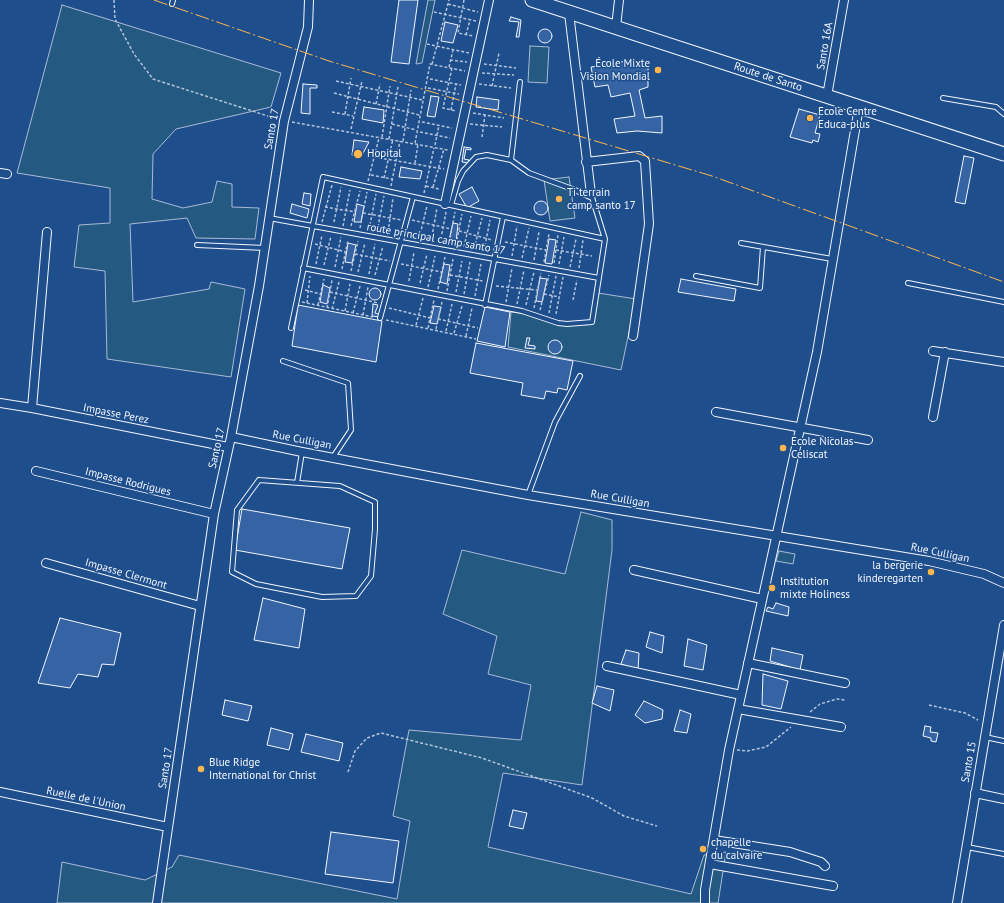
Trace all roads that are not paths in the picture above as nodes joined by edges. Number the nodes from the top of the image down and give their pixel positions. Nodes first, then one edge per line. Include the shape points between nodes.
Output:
1 (309, 0) edge
2 (489, 0) edge
3 (532, 0) edge
4 (619, 0) edge
5 (844, 0) edge
6 (569, 13) junction
7 (616, 27) junction
8 (520, 82) dead end
9 (827, 96) junction
10 (943, 98) dead end
11 (859, 107) junction
12 (1004, 114) edge
13 (1004, 154) edge
14 (511, 160) junction
15 (586, 162) junction
16 (413, 196) junction
17 (592, 196) junction
18 (447, 204) junction
19 (503, 217) junction
20 (269, 218) junction
21 (312, 225) junction
22 (47, 232) dead end
23 (605, 239) junction
24 (401, 241) junction
25 (741, 243) dead end
26 (197, 245) dead end
27 (763, 247) junction
28 (265, 248) junction
29 (494, 258) junction
30 (832, 259) junction
31 (303, 268) junction
32 (696, 276) dead end
33 (599, 278) junction
34 (908, 283) dead end
35 (389, 285) junction
36 (1004, 302) edge
37 (485, 305) junction
38 (380, 318) dead end
39 (291, 328) dead end
40 (633, 336) dead end
41 (934, 350) dead end
42 (945, 352) junction
43 (283, 360) dead end
44 (1004, 362) edge
45 (580, 376) dead end
46 (0, 403) edge
47 (32, 408) junction
48 (716, 412) dead end
49 (933, 417) dead end
50 (800, 428) junction
51 (231, 437) junction
52 (868, 440) dead end
53 (228, 447) junction
54 (302, 452) junction
55 (333, 457) junction
56 (36, 470) dead end
57 (297, 483) junction
58 (528, 495) junction
59 (214, 514) junction
60 (777, 536) junction
61 (46, 563) dead end
62 (634, 570) dead end
63 (1004, 583) edge
64 (762, 599) junction
65 (200, 606) junction
66 (1004, 625) edge
67 (748, 663) junction
68 (607, 666) dead end
69 (845, 682) dead end
70 (741, 695) junction
71 (738, 709) junction
72 (841, 727) dead end
73 (985, 737) junction
74 (1004, 741) edge
75 (0, 792) edge
76 (975, 793) junction
77 (1004, 799) edge
78 (168, 827) junction
79 (714, 840) junction
80 (967, 847) junction
81 (1004, 854) edge
82 (710, 864) junction
83 (825, 866) dead end
84 (833, 886) dead end
85 (157, 903) edge
86 (705, 903) edge
87 (957, 903) edge

1 - 20 street, Santo 17 via 308,27 284,121
2 - 18 street via 476,73 469,86 455,152
3 - 6 main road, Route de Santo
4 - 7 street
5 - 9 street, Santo 16A
6 - 7 main road, Route de Santo
6 - 15 street
7 - 9 main road, Route de Santo
8 - 14 lane
9 - 11 main road, Route de Santo
10 - 12 lane via 996,106
11 - 13 main road, Route de Santo
11 - 30 street
14 - 17 lane via 529,173
14 - 18 lane via 487,154 476,157 463,171
15 - 17 street
15 - 40 street via 638,156 646,161 649,224
16 - 18 lane
16 - 21 lane via 323,177
16 - 24 lane
17 - 23 lane
18 - 19 lane
19 - 23 lane
19 - 29 lane
20 - 21 lane, route principal camp santo 17
20 - 28 street, Santo 17
21 - 24 lane, route principal camp santo 17
21 - 31 lane
22 - 47 street
23 - 33 lane
24 - 29 lane, route principal camp santo 17
24 - 35 lane
25 - 27 lane
26 - 28 lane
27 - 30 lane
27 - 32 lane via 760,288
28 - 51 street, Santo 17
29 - 33 lane, route principal camp santo 17
29 - 37 lane
30 - 50 street via 817,352
31 - 35 lane
31 - 39 lane
33 - 37 lane via 592,322 558,323 522,311
34 - 36 lane
35 - 37 lane
35 - 38 lane
41 - 42 street
42 - 44 street
42 - 49 street
43 - 55 lane via 348,383 351,430
45 - 58 lane via 555,422
46 - 47 street, Impasse Perez
47 - 53 street, Impasse Perez
48 - 50 street
50 - 52 street
50 - 60 street
51 - 53 street, Santo 17
51 - 54 street, Rue Culligan
53 - 59 street, Santo 17
54 - 55 street, Rue Culligan
54 - 57 lane
55 - 58 street, Rue Culligan
56 - 59 street, Impasse Rodrigues
57 - 57 lane via 259,480 238,510 232,572 256,584 322,597 356,596 371,576 375,502 340,486
58 - 60 street, Rue Culligan
59 - 65 street, Santo 17
60 - 63 street, Rue Culligan via 929,561 984,574
60 - 64 street
61 - 65 street, Impasse Clermont
62 - 64 street
64 - 67 street
65 - 78 street, Santo 17
66 - 73 street, Santo 15
67 - 69 street
67 - 70 street
68 - 70 street
70 - 71 street
71 - 72 street
71 - 79 street
73 - 74 lane
73 - 76 street, Santo 15
75 - 78 street, Ruelle de l'Union
76 - 77 street
76 - 80 street, Santo 15
78 - 85 street, Santo 17
79 - 82 street
79 - 83 street via 790,852 821,862
80 - 81 lane
80 - 87 street, Santo 15
82 - 84 street
82 - 86 street

